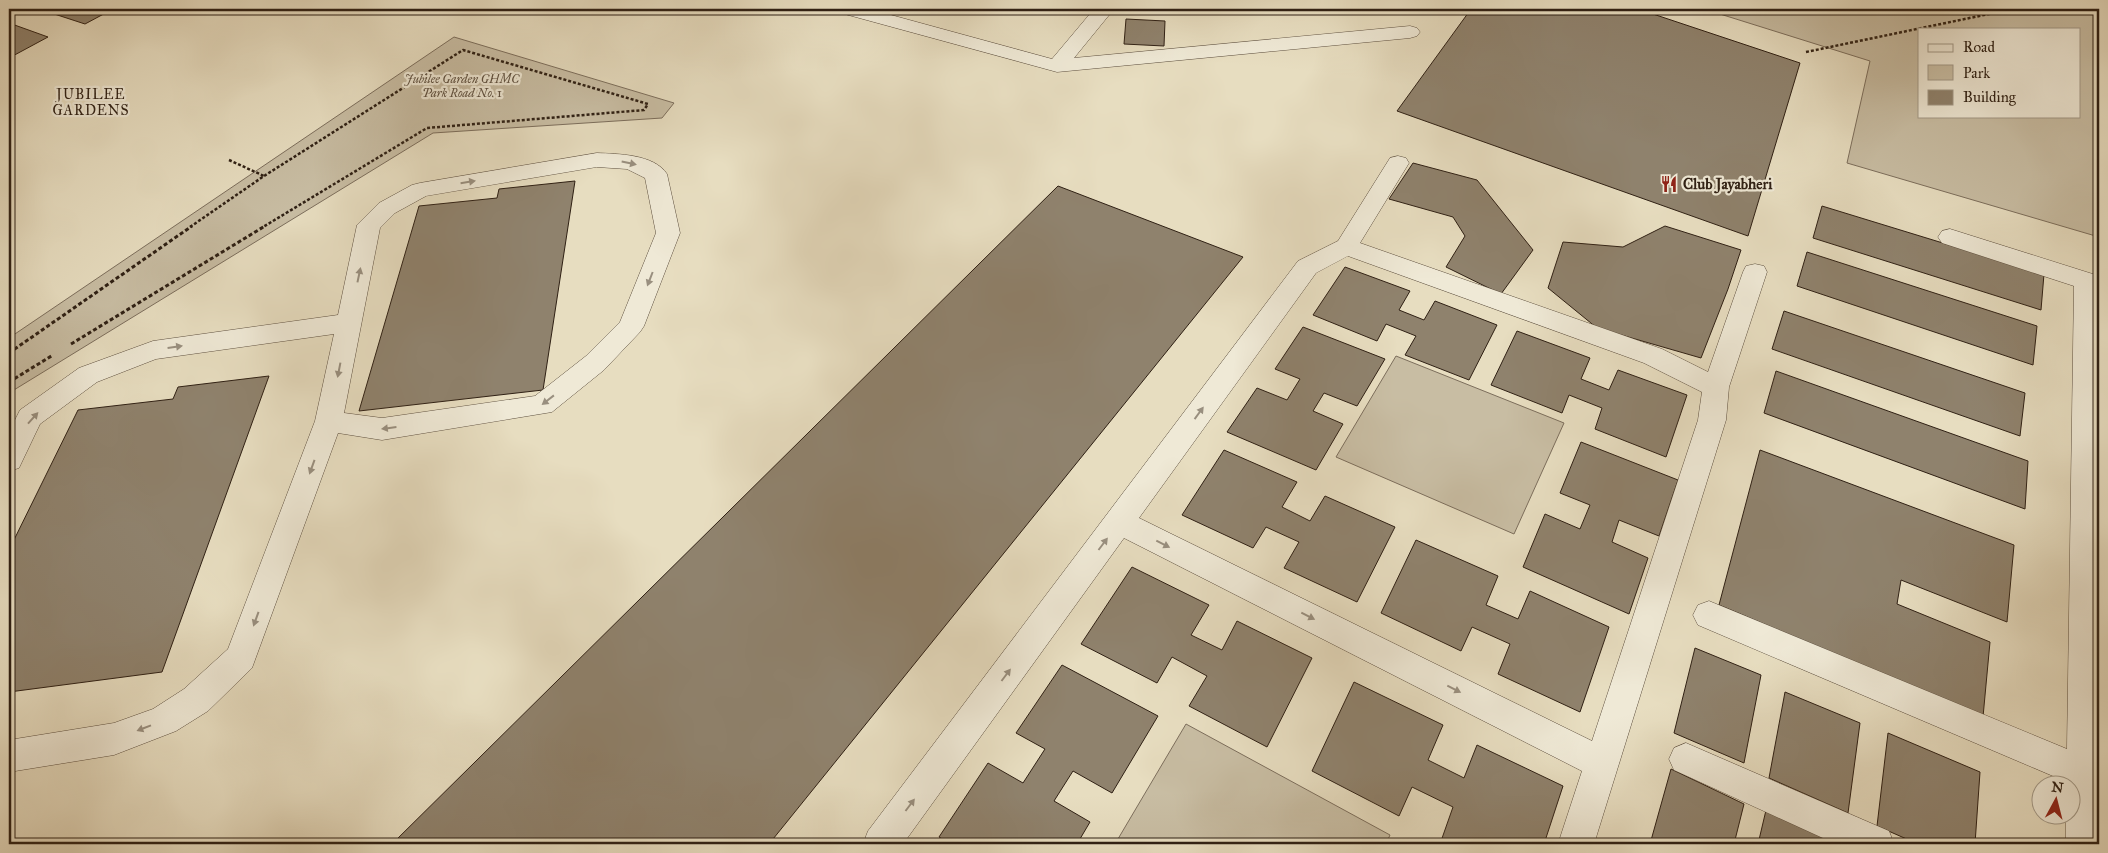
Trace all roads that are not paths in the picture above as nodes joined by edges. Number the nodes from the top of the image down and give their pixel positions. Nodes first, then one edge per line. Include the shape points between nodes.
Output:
1 (848, 9) edge
2 (1104, 9) edge
3 (1410, 32) dead end
4 (1057, 66) junction
5 (1398, 163) dead end
6 (1950, 237) dead end
7 (1346, 247) junction
8 (1755, 272) dead end
9 (2092, 283) edge
10 (348, 322) junction
11 (1716, 387) junction
12 (329, 421) junction
13 (9, 460) edge
14 (1120, 522) junction
15 (1709, 615) dead end
16 (9, 756) edge
17 (1686, 759) dead end
18 (1600, 763) junction
19 (2084, 772) junction
20 (881, 844) edge
21 (1576, 844) edge
22 (1876, 844) edge
23 (2084, 844) edge

1 - 4 street
2 - 4 street
3 - 4 street
5 - 7 street
6 - 9 street
7 - 11 street via 1653,356
14 -> 7 street via 1307,266
8 - 11 street
9 - 19 street
10 -> 12 street
10 -> 12 street via 369,225 387,208 420,190 598,160 631,162 656,174 668,233 631,326 595,363 542,405 382,429
13 -> 10 street via 30,417 88,375 153,350
11 - 18 street via 1712,420
12 -> 16 street via 241,658 196,700 164,720 114,739
14 -> 18 street
20 -> 14 street
15 - 19 street
17 - 22 street
18 - 21 street
19 - 23 street

